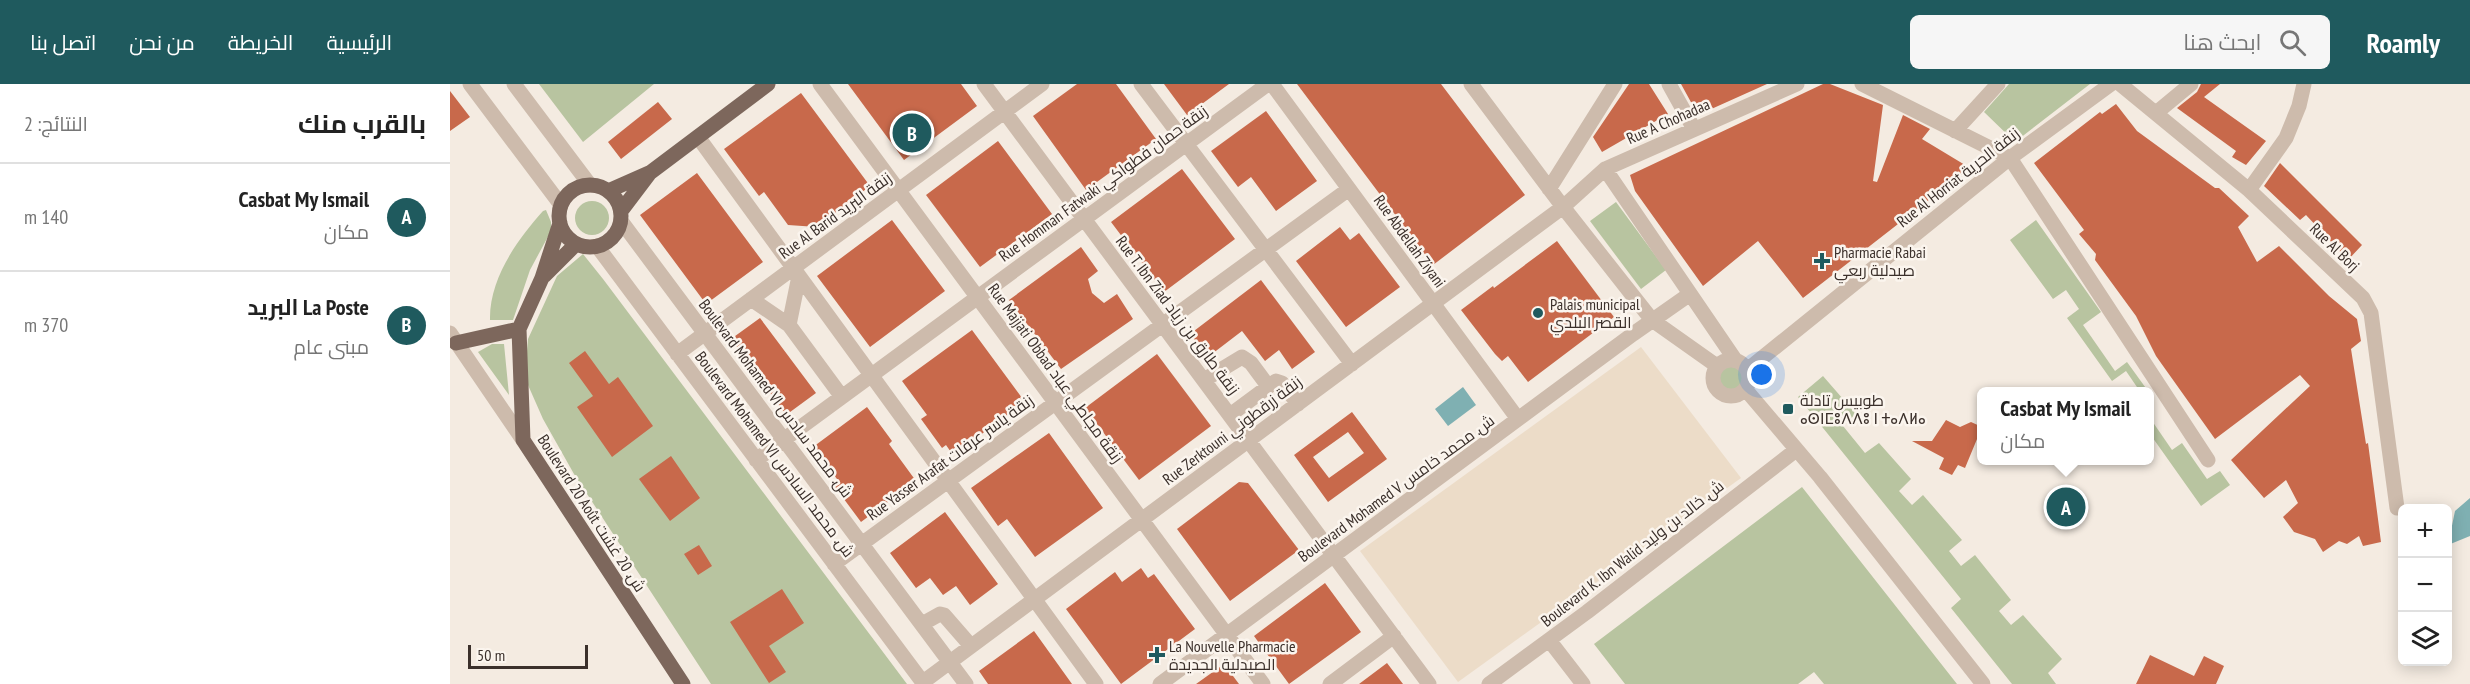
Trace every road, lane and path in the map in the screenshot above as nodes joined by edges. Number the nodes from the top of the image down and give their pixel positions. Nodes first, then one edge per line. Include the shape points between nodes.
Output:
1 (470, 84) edge
2 (514, 84) edge
3 (768, 84) edge
4 (820, 84) edge
5 (984, 84) edge
6 (1042, 84) edge
7 (1141, 84) edge
8 (1270, 84) edge
9 (1471, 84) edge
10 (1615, 84) edge
11 (1669, 84) edge
12 (1797, 84) edge
13 (1862, 84) edge
14 (1998, 84) edge
15 (2111, 84) edge
16 (2120, 84) edge
17 (2191, 84) edge
18 (2304, 84) edge
19 (1005, 112) junction
20 (2156, 113) junction
21 (1694, 129) junction
22 (1955, 130) junction
23 (698, 137) junction
24 (1186, 144) junction
25 (2010, 158) junction
26 (1605, 169) junction
27 (651, 172) junction
28 (590, 185) junction
29 (1349, 189) junction
30 (1549, 189) junction
31 (899, 190) junction
32 (2249, 190) junction
33 (608, 191) junction
34 (561, 206) junction
35 (1563, 207) junction
36 (621, 216) junction
37 (1084, 219) junction
38 (560, 223) junction
39 (576, 244) junction
40 (597, 246) junction
41 (1266, 250) junction
42 (796, 272) junction
43 (542, 279) junction
44 (1690, 294) junction
45 (978, 297) junction
46 (752, 299) junction
47 (1433, 303) junction
48 (1652, 320) junction
49 (789, 325) junction
50 (1162, 325) junction
51 (519, 329) junction
52 (705, 333) junction
53 (453, 338) edge
54 (677, 354) junction
55 (1352, 364) junction
56 (1742, 365) junction
57 (1717, 366) junction
58 (872, 375) junction
59 (1204, 380) junction
60 (1268, 386) junction
61 (1746, 390) junction
62 (842, 397) junction
63 (1056, 403) junction
64 (1298, 404) junction
65 (1230, 415) junction
66 (1518, 419) junction
67 (523, 440) junction
68 (784, 440) junction
69 (1249, 441) junction
70 (1797, 450) junction
71 (756, 460) junction
72 (2208, 460) dead end
73 (948, 481) junction
74 (2397, 508) dead end
75 (1142, 520) junction
76 (862, 543) junction
77 (1334, 556) junction
78 (834, 564) junction
79 (1034, 599) junction
80 (922, 624) junction
81 (1227, 635) junction
82 (1394, 636) junction
83 (1549, 640) junction
84 (971, 646) junction
85 (950, 662) junction
86 (923, 683) edge
87 (683, 684) edge
88 (966, 684) edge
89 (1096, 684) edge
90 (1160, 684) edge
91 (1263, 684) edge
92 (1330, 684) edge
93 (1429, 684) edge
94 (1489, 684) edge
95 (1583, 684) edge
96 (1983, 684) edge

1 - 34 street
2 - 28 street
3 - 23 main road
4 - 31 street, Rue Majjati Obbad زنقة مجاطي عباد
5 - 19 street, Rue T. Ibn Ziad زنقة طارق بن زياد
6 - 19 street, Rue Al Barid زنقة البريد
7 - 24 street
8 - 24 street, Rue Homman Fatwaki زنقة حمان فطواكي
8 - 29 street, Rue Abdellah Ziyani
9 - 30 street
10 - 30 street
11 - 21 street
12 - 21 street, Rue A Chohadaa
13 - 22 street
14 - 22 street
15 - 25 street, Rue Al Horriat زنقة الحرية
16 - 20 street, Rue Al Borj
17 - 20 street
18 - 32 street via 2286,138
19 - 31 street, Rue Al Barid زنقة البريد
19 - 37 street, Rue T. Ibn Ziad زنقة طارق بن زياد
20 - 32 street, Rue Al Borj
21 - 26 street, Rue A Chohadaa
22 - 25 street
23 - 27 main road
23 - 42 street
24 - 37 street, Rue Homman Fatwaki زنقة حمان فطواكي
24 - 41 street
25 - 56 street, Rue Al Horriat زنقة الحرية
25 - 72 street
26 - 35 street, Rue A Chohadaa
26 - 44 street
27 - 33 main road
27 - 36 main road
28 - 33 main road
28 - 34 main road via 569,193
29 - 41 street, Rue Yasser Arafat زنقة ياسر عرفات
29 - 47 street, Rue Abdellah Ziyani
30 - 35 street
31 - 42 street, Rue Al Barid زنقة البريد
31 - 45 street, Rue Majjati Obbad زنقة مجاطي عباد
32 - 74 street, Rue Al Borj via 2363,298 2371,313
33 - 36 main road via 618,203
34 - 38 main road
35 - 47 street, Rue Zerktouni زنقة زرقطوني
35 - 48 street
36 - 40 main road via 613,237
36 - 52 street, Boulevard Mohamed VI ش. محمد سادس
37 - 45 street, Rue Homman Fatwaki زنقة حمان فطواكي
37 - 50 street, Rue T. Ibn Ziad زنقة طارق بن زياد
38 - 39 main road
38 - 43 main road
39 - 40 main road
39 - 43 main road
40 - 54 street, Boulevard Mohamed VI ش. محمد السادس
41 - 50 street, Rue Yasser Arafat زنقة ياسر عرفات
41 - 55 street
42 - 46 street, Rue Al Barid زنقة البريد
42 - 49 street
42 - 58 street
43 - 51 main road, Boulevard 20 Août ش. 20 غشت
44 - 48 street, Boulevard Mohamed V ش. محمد خامس
44 - 56 street
45 - 58 street, Rue Homman Fatwaki زنقة حمان فطواكي
45 - 63 street, Rue Majjati Obbad زنقة مجاطي عباد
46 - 49 street
46 - 52 street, Rue Al Barid زنقة البريد
47 - 55 street, Rue Zerktouni زنقة زرقطوني
47 - 66 street, Rue Abdellah Ziyani
48 - 57 street
48 - 66 street, Boulevard Mohamed V ش. محمد خامس
49 - 62 street
50 - 59 street, Rue T. Ibn Ziad زنقة طارق بن زياد
50 - 63 street, Rue Yasser Arafat زنقة ياسر عرفات
51 - 53 main road
51 - 67 main road, Boulevard 20 Août ش. 20 غشت
52 - 54 street, Rue Al Barid زنقة البريد
52 - 68 street, Boulevard Mohamed VI ش. محمد سادس
53 - 67 street
54 - 71 street, Boulevard Mohamed VI ش. محمد السادس
55 - 64 street, Rue Zerktouni زنقة زرقطوني
56 - 57 street via 1722,362
56 - 61 street via 1749,381
57 - 61 street via 1713,376 1719,392 1735,396
58 - 62 street, Rue Homman Fatwaki زنقة حمان فطواكي
58 - 73 street
59 - 60 street via 1242,357
59 - 65 street, Rue T. Ibn Ziad زنقة طارق بن زياد
60 - 64 street via 1277,381 1282,383
60 - 65 street
61 - 70 street
62 - 68 street, Rue Homman Fatwaki زنقة حمان فطواكي
63 - 73 street, Rue Yasser Arafat زنقة ياسر عرفات
63 - 75 street, Rue Majjati Obbad زنقة مجاطي عباد
64 - 69 street, Rue Zerktouni زنقة زرقطوني
65 - 69 street, Rue T. Ibn Ziad زنقة طارق بن زياد
66 - 77 street, Boulevard Mohamed V ش. محمد خامس
67 - 87 main road, Boulevard 20 Août ش. 20 غشت
68 - 71 street, Rue Homman Fatwaki زنقة حمان فطواكي
68 - 76 street, Boulevard Mohamed VI ش. محمد سادس
69 - 75 street, Rue Zerktouni زنقة زرقطوني
69 - 77 street, Rue T. Ibn Ziad زنقة طارق بن زياد
70 - 83 street, Boulevard K. Ibn Walid ش. خالد بن وليد
70 - 96 street
71 - 78 street, Boulevard Mohamed VI ش. محمد السادس
73 - 76 street, Rue Yasser Arafat زنقة ياسر عرفات
73 - 79 street
75 - 79 street, Rue Zerktouni زنقة زرقطوني
75 - 81 street, Rue Majjati Obbad زنقة مجاطي عباد
76 - 78 street, Rue Yasser Arafat زنقة ياسر عرفات
76 - 80 street, Boulevard Mohamed VI ش. محمد سادس
77 - 81 street, Boulevard Mohamed V ش. محمد خامس
77 - 82 street, Rue T. Ibn Ziad زنقة طارق بن زياد
78 - 86 street, Boulevard Mohamed VI ش. محمد السادس
79 - 84 street, Rue Zerktouni زنقة زرقطوني
79 - 89 street
80 - 84 street via 944,615
80 - 85 street, Boulevard Mohamed VI ش. محمد سادس
81 - 90 street, Boulevard Mohamed V ش. محمد خامس
81 - 91 street, Rue Majjati Obbad زنقة مجاطي عباد
82 - 92 street
82 - 93 street, Rue T. Ibn Ziad زنقة طارق بن زياد
83 - 94 street, Boulevard K. Ibn Walid ش. خالد بن وليد
83 - 95 street
84 - 85 street, Rue Zerktouni زنقة زرقطوني
85 - 86 street, Rue Zerktouni زنقة زرقطوني
85 - 88 street, Boulevard Mohamed VI ش. محمد سادس

